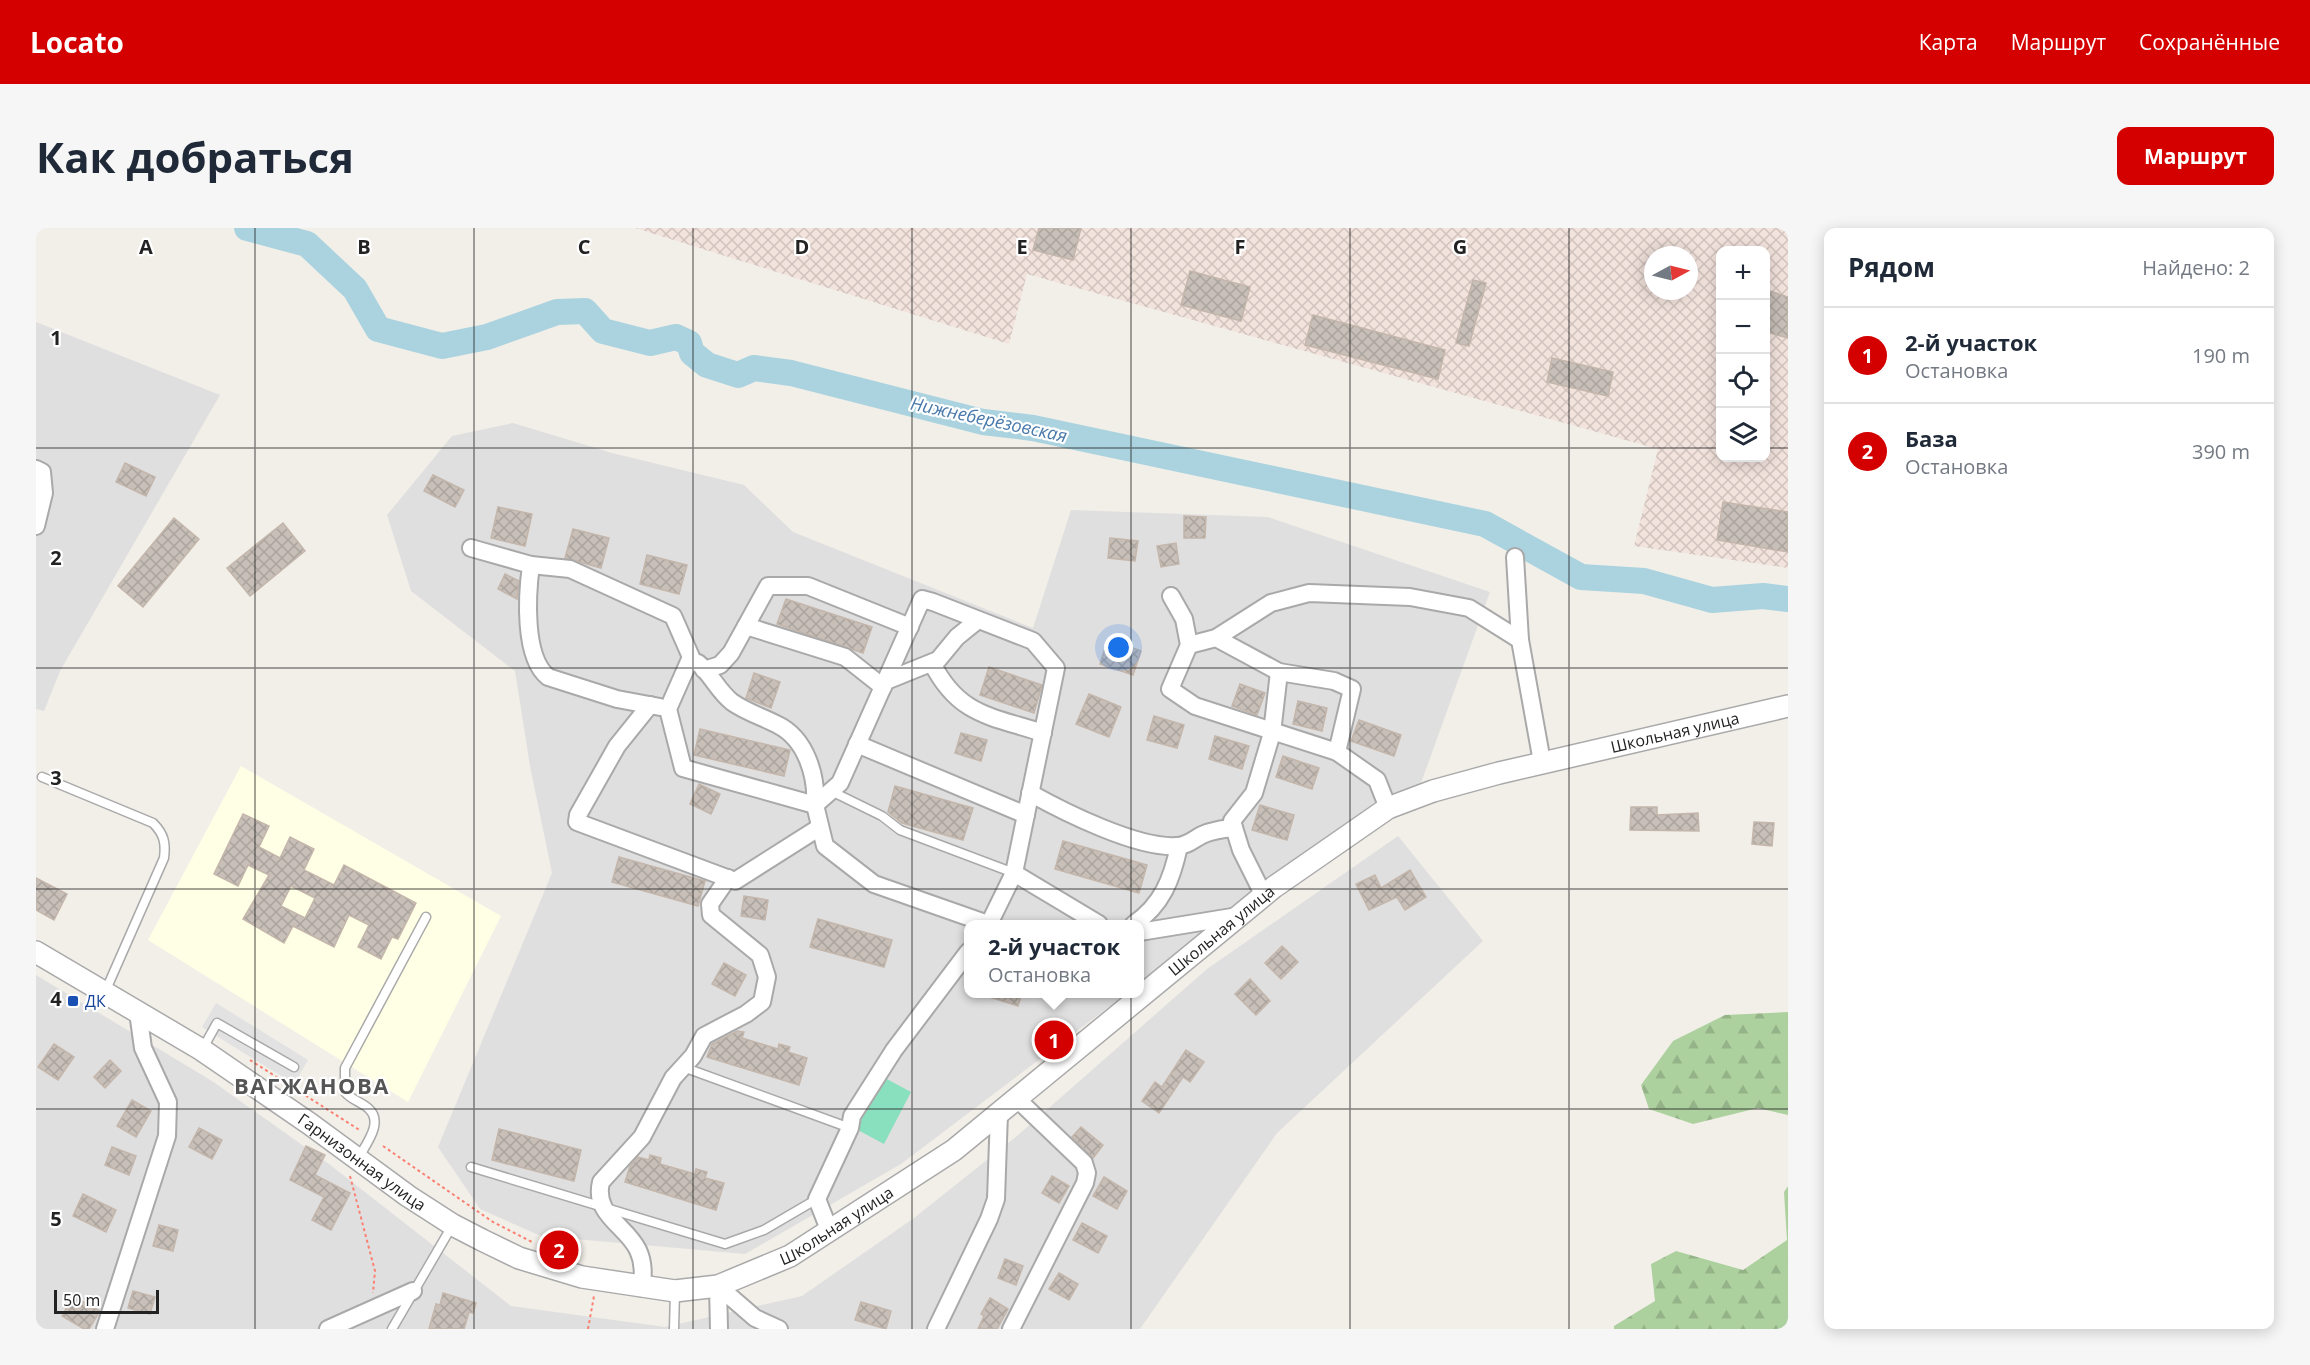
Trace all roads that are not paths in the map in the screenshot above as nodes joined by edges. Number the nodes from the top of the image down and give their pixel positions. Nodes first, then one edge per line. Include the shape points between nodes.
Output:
1 (36, 469) edge
2 (36, 526) edge
3 (471, 548) dead end
4 (1515, 557) dead end
5 (531, 565) junction
6 (1171, 596) dead end
7 (978, 620) junction
8 (746, 626) junction
9 (910, 627) junction
10 (1216, 638) junction
11 (1520, 640) junction
12 (1189, 645) junction
13 (691, 657) junction
14 (932, 663) junction
15 (704, 670) junction
16 (1279, 672) junction
17 (884, 684) junction
18 (650, 705) junction
19 (1788, 706) edge
20 (668, 709) junction
21 (1272, 733) junction
22 (1042, 734) junction
23 (857, 744) junction
24 (1337, 753) junction
25 (1542, 762) junction
26 (42, 777) dead end
27 (831, 791) junction
28 (1030, 793) junction
29 (815, 805) junction
30 (1388, 808) junction
31 (1026, 815) junction
32 (820, 827) junction
33 (1234, 828) junction
34 (1179, 846) junction
35 (1014, 873) junction
36 (728, 879) junction
37 (1264, 896) junction
38 (1239, 916) junction
39 (426, 917) dead end
40 (977, 920) edge
41 (990, 920) edge
42 (1092, 920) edge
43 (1139, 920) edge
44 (1144, 931) edge
45 (38, 957) edge
46 (964, 959) edge
47 (1144, 989) edge
48 (105, 992) junction
49 (1133, 998) edge
50 (138, 1012) junction
51 (202, 1050) junction
52 (683, 1066) junction
53 (294, 1067) dead end
54 (1017, 1099) junction
55 (999, 1113) junction
56 (850, 1128) junction
57 (353, 1164) junction
58 (471, 1167) dead end
59 (817, 1200) junction
60 (603, 1207) junction
61 (453, 1226) junction
62 (830, 1232) junction
63 (718, 1286) junction
64 (642, 1288) junction
65 (413, 1291) junction
66 (675, 1291) junction
67 (105, 1329) edge
68 (328, 1329) edge
69 (392, 1329) edge
70 (674, 1329) edge
71 (719, 1329) edge
72 (779, 1329) edge
73 (936, 1329) edge
74 (1011, 1329) edge

1 - 2 street via 42,472 44,493
3 - 5 street
4 - 11 street
5 - 13 street via 570,569 673,616
5 - 18 street via 527,611 535,660 541,671 617,699
6 - 12 street via 1184,619
7 - 9 street via 922,599
7 - 14 street
7 - 22 street via 1033,641 1056,668
8 - 9 street via 768,586 808,586
8 - 15 street via 725,661
8 - 17 street via 845,657
9 - 17 street
10 - 11 street via 1272,603 1309,593 1410,597 1469,608
10 - 12 street
10 - 16 street
11 - 25 street
12 - 21 street via 1170,688 1195,706
13 - 15 street
13 - 20 street
14 - 17 street
14 - 22 street via 941,681 968,709
15 - 29 street via 731,701 787,730 796,739 814,779
16 - 21 street
16 - 24 street via 1334,681 1352,689
17 - 23 street
18 - 20 street
18 - 36 street via 617,746 577,822
19 - 25 street, Школьная улица
20 - 29 street via 683,768
21 - 24 street
21 - 33 street via 1254,793 1232,821
22 - 28 street
23 - 27 street via 840,783
23 - 31 street
24 - 30 street via 1377,780
25 - 30 street, Школьная улица via 1433,791
26 - 48 lane via 153,823 166,844 164,858
27 - 29 street
27 - 35 lane via 882,816 900,830
28 - 31 street
28 - 34 street via 1064,812 1120,834
29 - 32 street
30 - 37 street, Школьная улица
31 - 35 street
32 - 36 street via 735,882
32 - 40 street via 825,846 874,884
33 - 34 street via 1214,831
33 - 37 street
34 - 43 street via 1167,888 1155,908
35 - 41 street
35 - 42 street
36 - 52 street via 710,904 711,915 760,955 767,977 766,989 762,1002 755,1008 704,1035
37 - 38 street, Школьная улица
38 - 44 street
38 - 47 street, Школьная улица
39 - 57 lane via 345,1068 345,1092 370,1110 375,1127
45 - 48 street, Гарнизонная улица
46 - 56 street via 894,1050 852,1116
48 - 50 street, Гарнизонная улица
49 - 54 street, Школьная улица
50 - 51 street, Гарнизонная улица
50 - 67 street via 143,1048 168,1102 167,1136
51 - 53 lane via 218,1023
51 - 57 street, Гарнизонная улица
52 - 56 lane
52 - 60 street via 642,1137 601,1182
54 - 55 street, Школьная улица
54 - 74 street via 1084,1163 1088,1173
55 - 62 street, Школьная улица via 954,1150
55 - 73 street via 996,1198
56 - 59 street
57 - 61 street, Гарнизонная улица
58 - 60 lane
59 - 60 lane via 764,1230 725,1244
59 - 62 street
60 - 64 street via 637,1249 643,1271
61 - 64 street, Гарнизонная улица via 519,1258 582,1277
61 - 65 lane
62 - 63 street, Школьная улица via 790,1256
63 - 66 street, Гарнизонная улица
63 - 71 street
63 - 72 street via 755,1318
64 - 66 street, Гарнизонная улица
65 - 68 street
65 - 69 lane
66 - 70 lane

